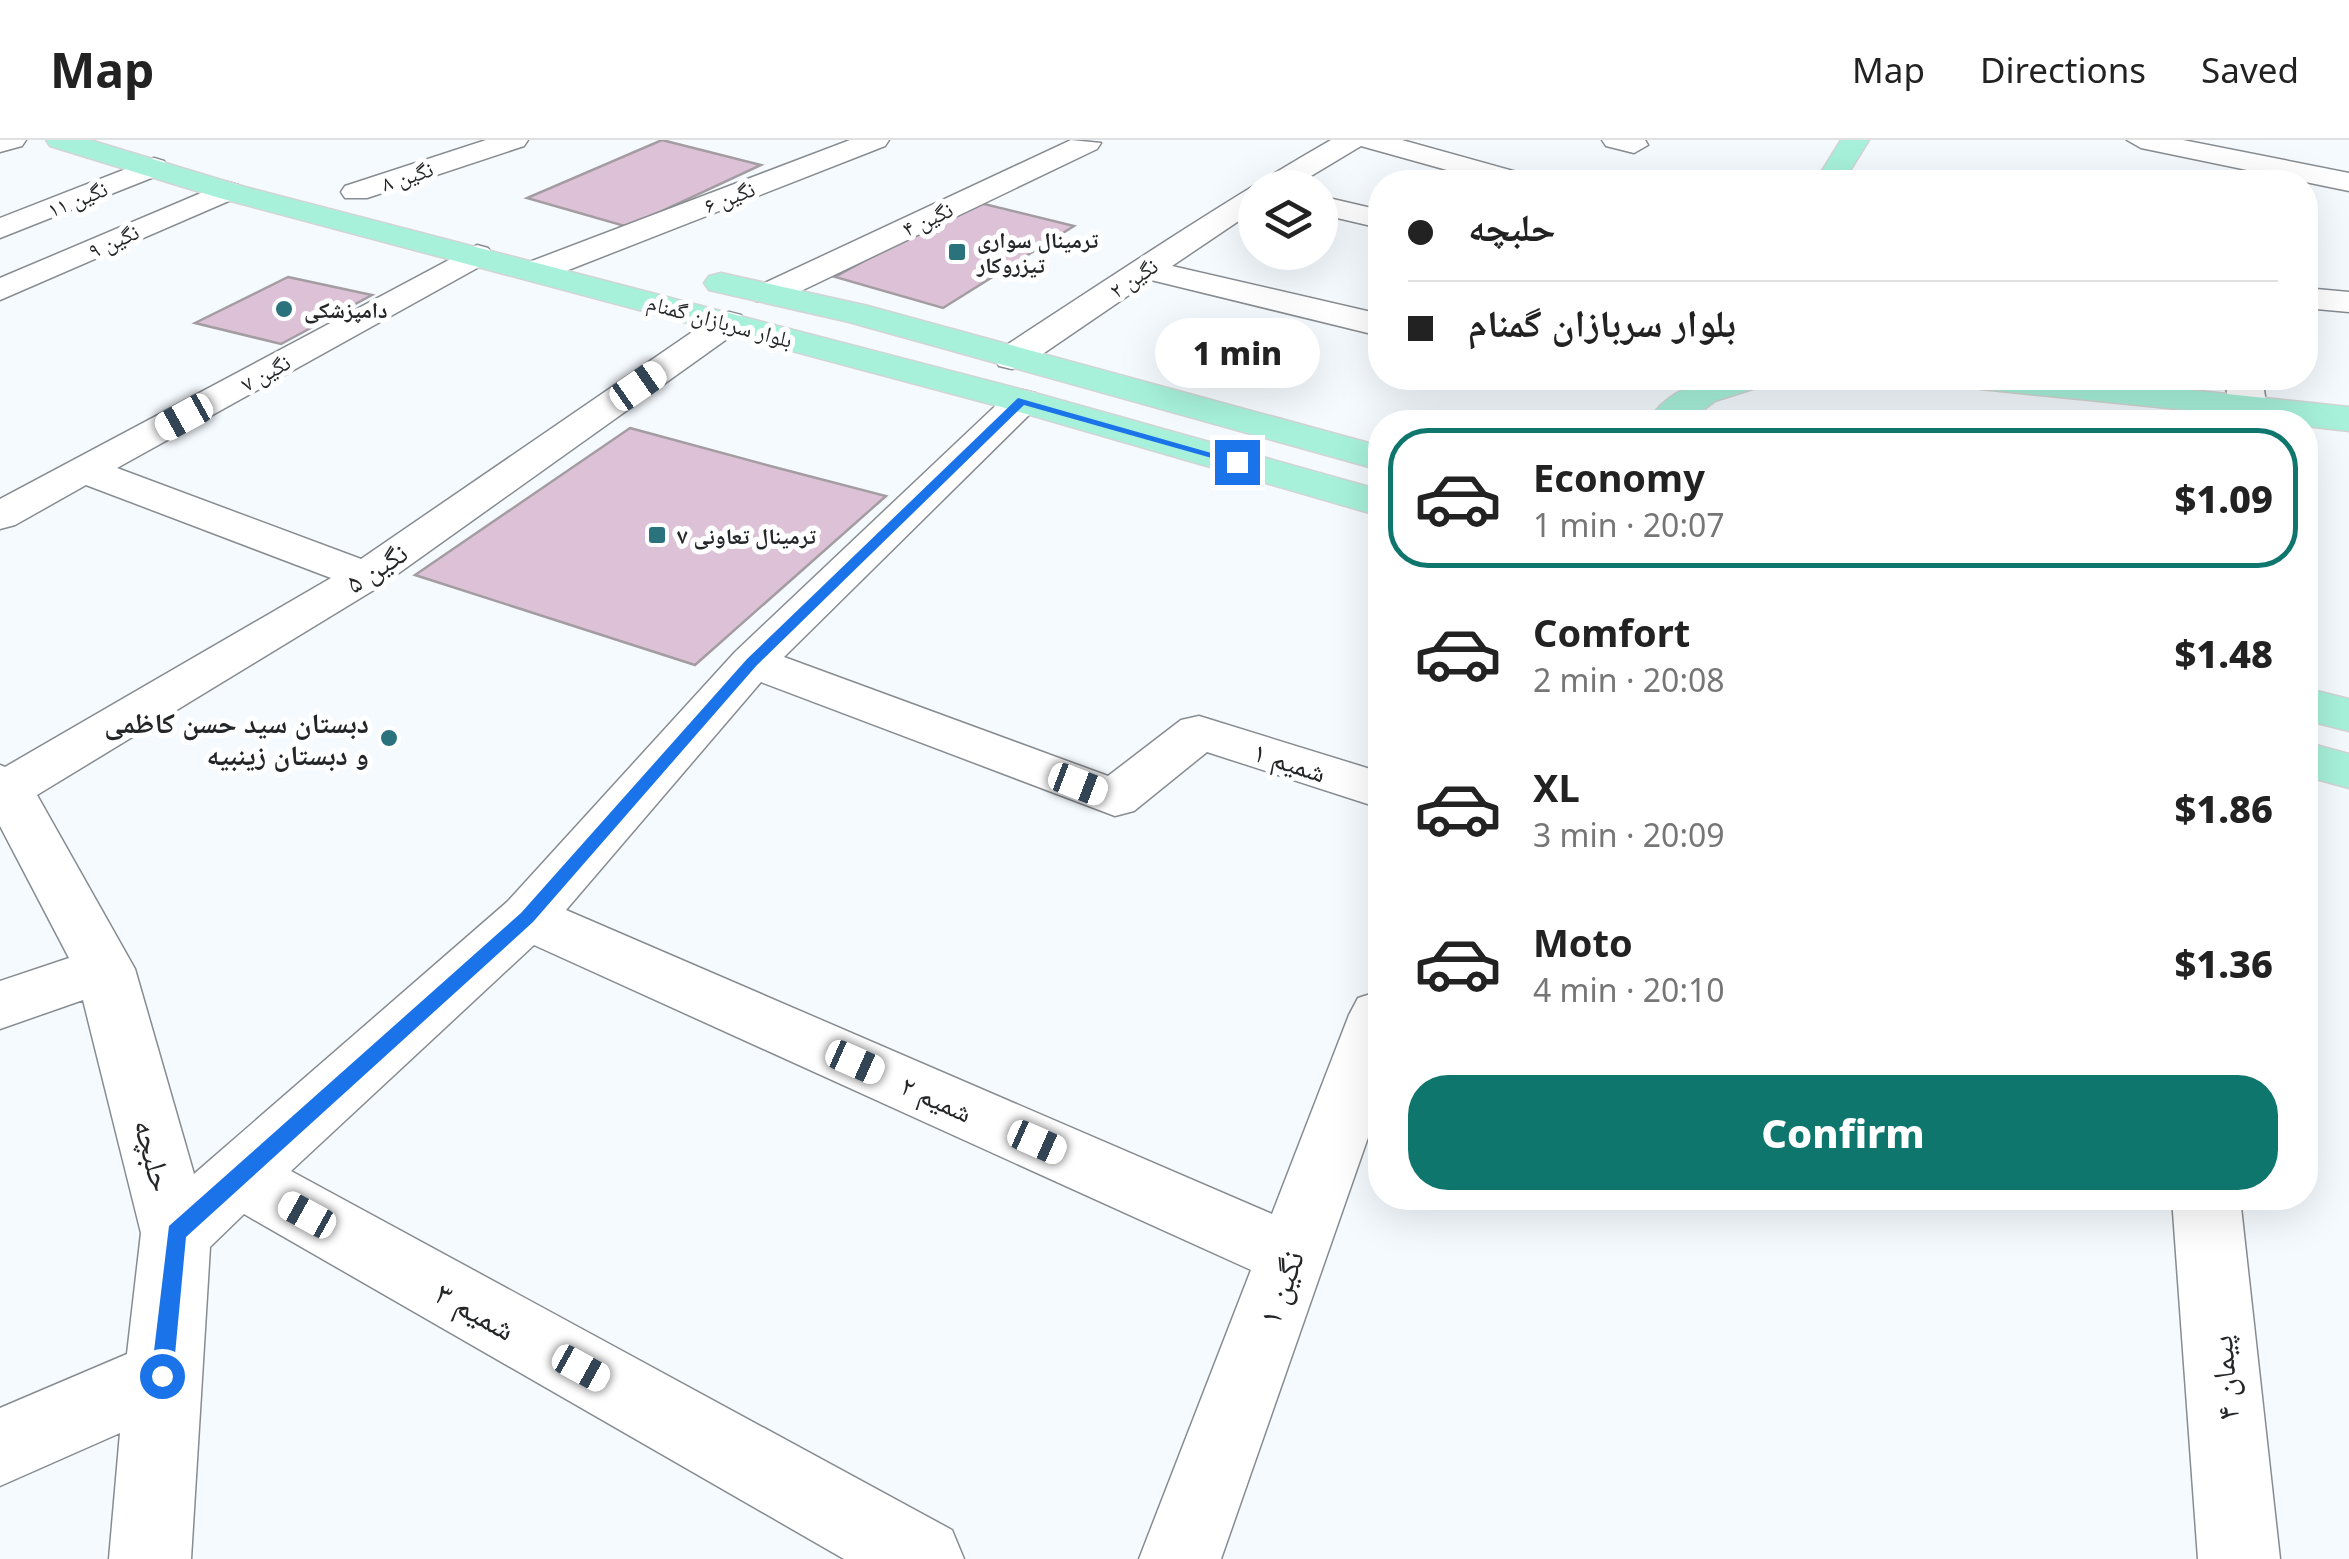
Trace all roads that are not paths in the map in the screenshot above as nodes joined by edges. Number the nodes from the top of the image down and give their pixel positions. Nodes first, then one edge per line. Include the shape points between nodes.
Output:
1 (12, 140) edge
2 (60, 140) edge
3 (514, 140) edge
4 (874, 140) edge
5 (1351, 140) edge
6 (1372, 140) edge
7 (1855, 140) edge
8 (1084, 141) edge
9 (0, 144) edge
10 (2157, 149) edge
11 (159, 153) edge
12 (1300, 170) edge
13 (1478, 170) edge
14 (1836, 170) edge
15 (2279, 170) edge
16 (243, 172) junction
17 (2318, 177) edge
18 (2349, 182) edge
19 (356, 192) junction
20 (1238, 207) edge
21 (1338, 209) edge
22 (432, 211) dead end
23 (1368, 216) edge
24 (0, 229) edge
25 (478, 234) junction
26 (526, 235) dead end
27 (583, 249) junction
28 (638, 263) dead end
29 (536, 270) junction
30 (1144, 270) junction
31 (694, 276) dead end
32 (0, 290) edge
33 (768, 294) junction
34 (2318, 299) edge
35 (2349, 302) edge
36 (1368, 321) edge
37 (729, 322) junction
38 (1017, 379) junction
39 (1693, 390) edge
40 (1711, 390) edge
41 (2193, 390) edge
42 (2246, 393) edge
43 (1676, 410) edge
44 (1680, 410) edge
45 (2311, 410) edge
46 (2318, 412) edge
47 (2349, 420) edge
48 (1368, 455) edge
49 (86, 471) junction
50 (1368, 498) edge
51 (0, 516) edge
52 (366, 576) junction
53 (752, 662) junction
54 (2318, 707) edge
55 (2349, 715) edge
56 (2318, 763) edge
57 (2349, 771) edge
58 (4, 786) edge
59 (1368, 786) edge
60 (527, 917) junction
61 (105, 969) junction
62 (0, 1005) edge
63 (1368, 1048) edge
64 (238, 1177) junction
65 (2207, 1210) edge
66 (176, 1233) junction
67 (1292, 1254) junction
68 (162, 1376) junction
69 (0, 1447) edge
70 (2246, 1556) edge
71 (150, 1559) edge
72 (923, 1559) edge
73 (1180, 1559) edge

1 - 9 street
2 - 11 main road, بلوار سربازان گمنام
3 - 19 street, نگین ۸
4 - 27 street, نگین ۶
5 - 12 street
6 - 13 street
7 - 14 main road
8 - 33 street, نگین ۴
10 - 15 street
11 - 16 main road, بلوار سربازان گمنام
11 - 24 street, نگین ۱۱
16 - 19 main road, بلوار سربازان گمنام
16 - 25 main road, بلوار سربازان گمنام
16 - 32 street, نگین ۹
17 - 18 street
19 - 22 main road, بلوار سربازان گمنام
20 - 30 street, نگین ۲
21 - 23 street
25 - 29 main road, بلوار سربازان گمنام
25 - 49 street, نگین ۷
26 - 27 main road, بلوار سربازان گمنام
27 - 28 main road, بلوار سربازان گمنام
27 - 29 street, نگین ۶
29 - 37 main road, بلوار سربازان گمنام
30 - 36 street
30 - 38 street, نگین ۲
31 - 33 main road, بلوار سربازان گمنام
33 - 38 main road, بلوار سربازان گمنام via 856,313
34 - 35 street
37 - 38 main road, بلوار سربازان گمنام
37 - 52 street, نگین ۵
38 - 48 main road, بلوار سربازان گمنام
38 - 50 main road, بلوار سربازان گمنام
38 - 53 street, نگین ۲
39 - 43 main road
40 - 44 main road
41 - 42 main road
42 - 45 main road
46 - 47 main road
49 - 51 street, نگین ۷
49 - 52 street
52 - 58 street, نگین ۵
53 - 59 street, شمیم ۱ via 1115,798 1199,732
53 - 60 street, نگین ۲
54 - 55 main road
56 - 57 main road
58 - 61 street, حلبچه
60 - 64 street, نگین ۲
60 - 67 street, شمیم ۲
61 - 62 street
61 - 66 street, حلبچه
63 - 67 street, نگین ۱
64 - 66 street, نگین ۲
64 - 72 street, شمیم ۳
65 - 70 street, پیمان ۴
66 - 68 street, حلبچه
67 - 73 street, نگین ۱
68 - 69 street
68 - 71 street, حلبچه

